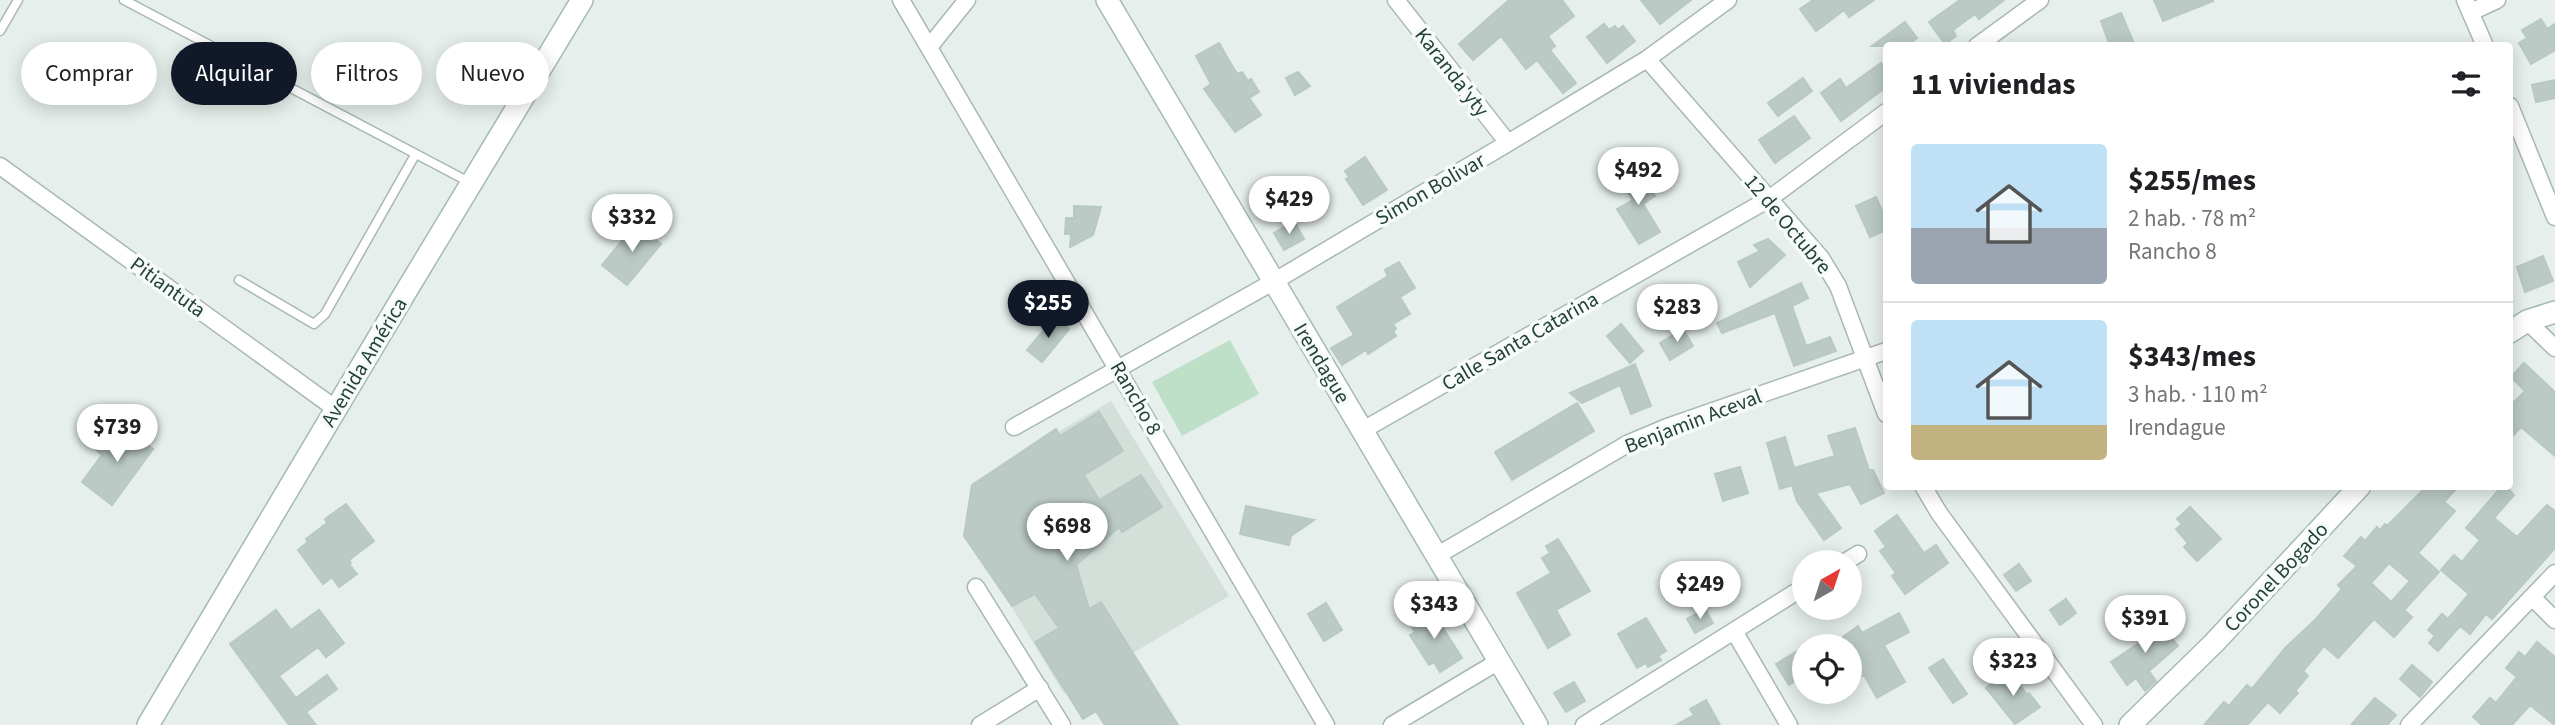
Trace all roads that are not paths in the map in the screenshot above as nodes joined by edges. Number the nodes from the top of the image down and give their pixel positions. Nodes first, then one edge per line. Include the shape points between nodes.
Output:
1 (18, 0) edge
2 (124, 0) edge
3 (582, 0) edge
4 (901, 0) edge
5 (967, 0) edge
6 (1107, 0) edge
7 (1396, 0) edge
8 (1728, 0) edge
9 (2040, 0) edge
10 (2497, 0) edge
11 (2468, 6) edge
12 (0, 31) edge
13 (1982, 42) edge
14 (2483, 42) edge
15 (930, 46) junction
16 (1647, 59) junction
17 (2513, 113) edge
18 (1883, 114) edge
19 (1508, 143) junction
20 (415, 155) junction
21 (0, 166) edge
22 (472, 183) junction
23 (1769, 200) junction
24 (2555, 216) edge
25 (239, 280) dead end
26 (1273, 282) junction
27 (2555, 313) edge
28 (2518, 327) edge
29 (2555, 348) edge
30 (1883, 352) edge
31 (1865, 359) junction
32 (1118, 368) junction
33 (1883, 406) edge
34 (336, 409) junction
35 (1014, 427) dead end
36 (1363, 430) junction
37 (1925, 490) edge
38 (2356, 490) edge
39 (1438, 555) junction
40 (2555, 573) edge
41 (976, 587) dead end
42 (1792, 595) edge
43 (2532, 597) junction
44 (2555, 620) edge
45 (1734, 631) junction
46 (1499, 662) junction
47 (1040, 688) junction
48 (148, 725) edge
49 (980, 725) edge
50 (1062, 725) edge
51 (1326, 725) edge
52 (1392, 725) edge
53 (1537, 725) edge
54 (1584, 725) edge
55 (1789, 725) edge
56 (2094, 725) edge
57 (2130, 725) edge
58 (2409, 725) edge

1 - 12 lane
2 - 20 lane
3 - 22 street, Avenida América
4 - 15 street, Rancho 8
5 - 15 street
6 - 26 street, Irendague
7 - 19 street, Karanda'yty
8 - 16 street, Simon Bolivar
9 - 13 street
10 - 11 street
11 - 14 street
15 - 32 street, Rancho 8
16 - 19 street, Simon Bolivar
16 - 23 street, 12 de Octubre
17 - 24 street
18 - 23 street, Calle Santa Catarina
19 - 26 street, Simon Bolivar
20 - 22 lane
20 - 25 lane via 325,314 314,324
21 - 34 street, Pitiantuta
22 - 34 street, Avenida América
23 - 31 street, 12 de Octubre via 1821,258 1838,286
23 - 36 street, Calle Santa Catarina
26 - 32 street, Simon Bolivar
26 - 36 street, Irendague
27 - 28 street
28 - 29 street
30 - 31 street, Benjamin Aceval
31 - 33 street, 12 de Octubre
31 - 39 street, Benjamin Aceval via 1629,443
32 - 35 street, Simon Bolivar
32 - 51 street, Rancho 8
34 - 48 street, Avenida América
36 - 39 street, Irendague
37 - 56 street
38 - 57 street, Coronel Bogado via 2214,643
39 - 46 street, Irendague
40 - 43 street
41 - 47 street
42 - 45 street
43 - 44 street
43 - 58 street
45 - 54 street
45 - 55 street
46 - 52 street
46 - 53 street, Irendague
47 - 49 street
47 - 50 street

